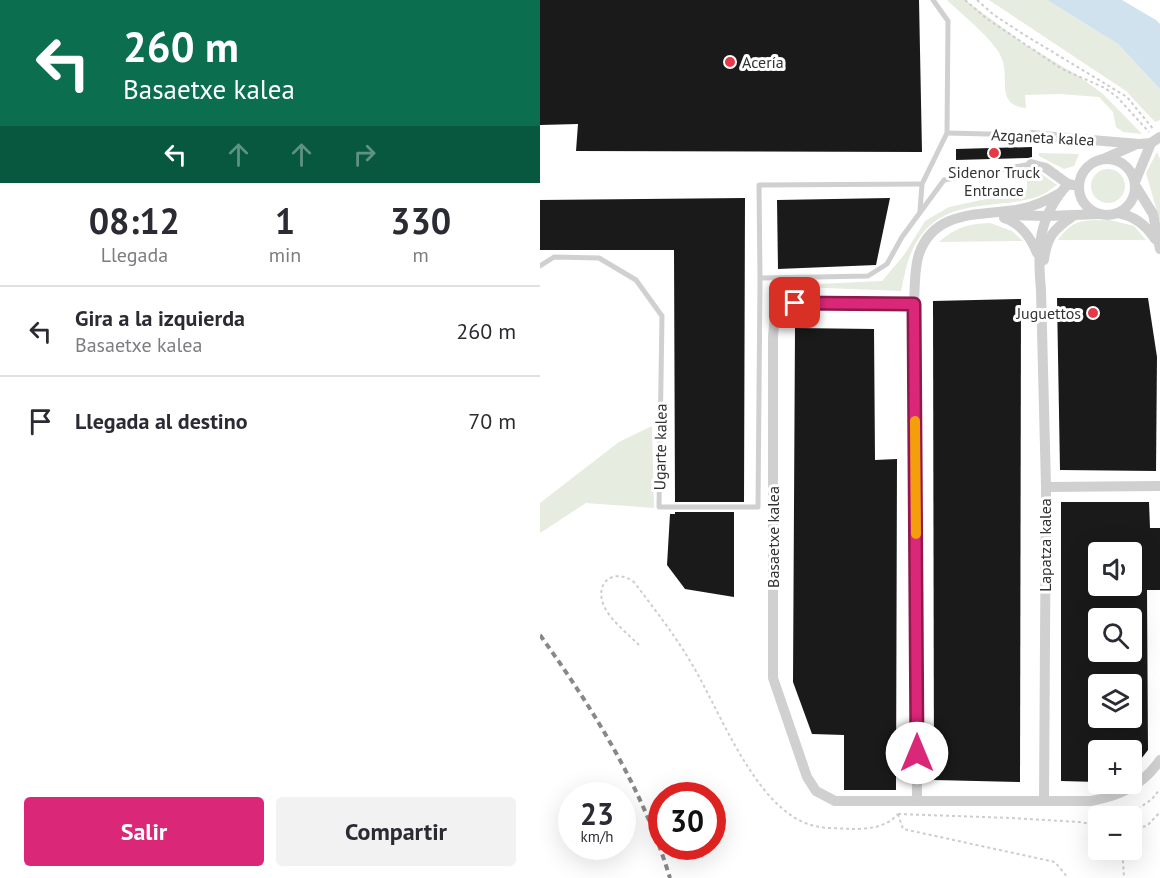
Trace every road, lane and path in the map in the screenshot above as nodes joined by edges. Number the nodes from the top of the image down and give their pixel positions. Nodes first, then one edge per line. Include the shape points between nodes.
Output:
1 (933, 0) edge
2 (965, 0) edge
3 (977, 0) edge
4 (947, 133) junction
5 (1032, 135) joint
6 (1157, 139) edge
7 (1139, 144) junction
8 (1103, 159) junction
9 (1031, 164) joint
10 (922, 184) junction
11 (1135, 184) junction
12 (1074, 185) junction
13 (1060, 193) junction
14 (920, 213) junction
15 (986, 213) junction
16 (1118, 213) junction
17 (1102, 214) junction
18 (1047, 216) junction
19 (1072, 216) junction
20 (1160, 248) edge
21 (1038, 254) junction
22 (540, 266) edge
23 (760, 278) junction
24 (1041, 290) junction
25 (914, 304) junction
26 (1160, 486) edge
27 (1046, 487) junction
28 (639, 645) dead end
29 (1160, 760) edge
30 (1160, 789) edge
31 (918, 801) junction
32 (1044, 801) junction
33 (1142, 806) edge
34 (1160, 812) edge
35 (898, 814) junction
36 (1088, 823) edge
37 (1142, 827) edge
38 (1123, 860) edge
39 (1068, 878) edge
40 (1124, 878) edge

1 - 4 lane via 948,21
2 - 6 path via 1062,69 1105,88
3 - 6 path via 1023,34 1127,97
4 - 5 lane, Azganeta kalea
4 - 10 lane
5 - 7 street, Azganeta kalea
6 - 7 street, Azganeta kalea
6 - 11 street
7 - 8 street, Azganeta kalea
8 - 11 street, Azganeta kalea via 1127,167
8 - 12 street, Azganeta kalea via 1087,168
9 - 12 street, Azganeta kalea
9 - 14 lane via 944,180
10 - 14 lane
10 - 23 lane, Ugarte kalea via 759,185
11 - 16 street via 1131,202
11 - 20 street, Azganeta kalea via 1153,214
12 - 13 street, Azganeta kalea
12 - 17 street, Azganeta kalea via 1088,207
13 - 15 street, Azganeta kalea via 1030,207
13 - 18 street, Azganeta kalea
14 - 23 lane via 887,264 868,276
15 - 18 street
15 - 21 street, Azganeta kalea via 1012,220 1025,232
15 - 25 street via 954,218 924,242 916,265
16 - 17 street
16 - 20 street via 1128,214 1144,225
17 - 19 street
18 - 19 street
18 - 21 street, Azganeta kalea
19 - 24 street via 1048,238
21 - 24 street, Azganeta kalea
22 - 23 lane, Ugarte kalea via 554,257 599,258 636,280 662,316 659,507 758,507
24 - 27 street, Lapatza kalea
25 - 31 street
25 - 31 street, Basaetxe kalea via 795,303 775,312 773,678 807,777 816,791 835,801
26 - 27 street
27 - 32 street, Lapatza kalea
28 - 35 path via 610,616 603,603 601,591 608,579 616,575 634,582 687,656 752,774 785,811 810,825 856,829 885,825
29 - 32 street via 1145,778 1112,798
30 - 33 path
31 - 32 street
34 - 37 path
35 - 36 path
35 - 39 path via 903,829 1054,862
38 - 40 path

